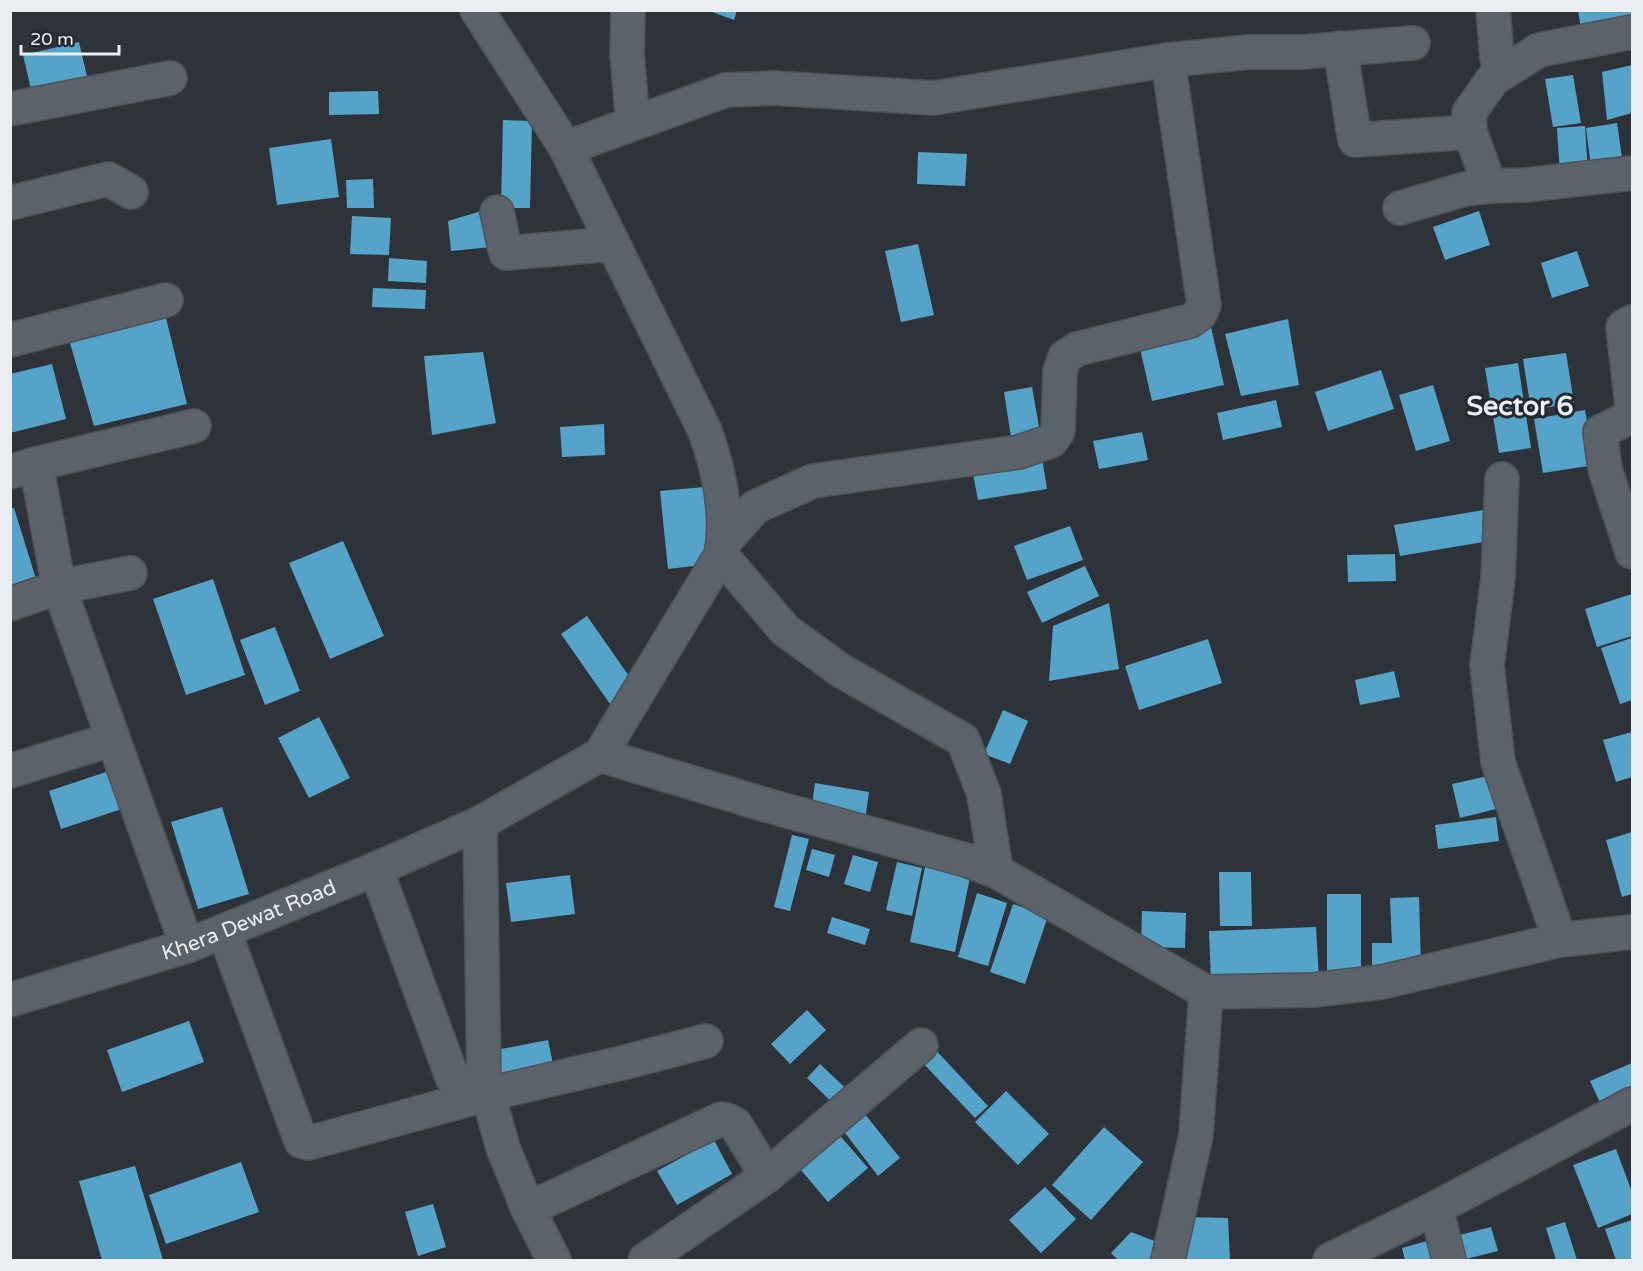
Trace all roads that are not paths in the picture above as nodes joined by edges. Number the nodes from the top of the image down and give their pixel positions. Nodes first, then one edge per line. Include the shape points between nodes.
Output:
1 (477, 10) edge
2 (628, 10) edge
3 (1493, 10) edge
4 (1632, 32) edge
5 (1413, 43) dead end
6 (1340, 48) junction
7 (1168, 60) junction
8 (1501, 74) junction
9 (170, 78) dead end
10 (10, 110) edge
11 (633, 123) junction
12 (1470, 132) junction
13 (566, 148) junction
14 (1631, 179) edge
15 (1490, 186) junction
16 (131, 192) dead end
17 (10, 203) edge
18 (1400, 208) dead end
19 (497, 212) dead end
20 (613, 244) junction
21 (166, 300) dead end
22 (1632, 322) edge
23 (10, 340) edge
24 (1632, 405) edge
25 (1632, 416) edge
26 (194, 426) dead end
27 (23, 468) edge
28 (1502, 479) dead end
29 (723, 549) junction
30 (1632, 552) edge
31 (130, 573) dead end
32 (59, 587) junction
33 (10, 604) edge
34 (113, 740) junction
35 (600, 755) junction
36 (10, 771) edge
37 (480, 823) junction
38 (376, 869) junction
39 (996, 871) junction
40 (224, 931) junction
41 (1632, 932) edge
42 (1560, 940) junction
43 (187, 946) junction
44 (1206, 992) junction
45 (10, 1000) edge
46 (706, 1041) dead end
47 (921, 1045) dead end
48 (486, 1091) junction
49 (1632, 1104) edge
50 (767, 1176) junction
51 (1436, 1208) junction
52 (528, 1209) junction
53 (554, 1260) edge
54 (645, 1260) edge
55 (1168, 1260) edge
56 (1330, 1260) edge
57 (1449, 1260) edge

1 - 13 street
2 - 11 street
3 - 8 street
4 - 8 street via 1539,50
5 - 6 street
6 - 7 street
6 - 12 street via 1355,140
7 - 11 street via 934,98 774,88 726,90
7 - 29 street via 1204,305 1200,314 1190,321 1077,349 1065,357 1060,371 1058,431 1051,441 1019,452 813,481 755,507
8 - 12 street via 1492,79 1469,113
9 - 10 street
11 - 13 street
12 - 15 street
13 - 20 street
14 - 15 street
15 - 18 street via 1464,189
16 - 17 street via 108,179
19 - 20 street via 506,253
20 - 29 street via 705,431 721,490
21 - 23 street
22 - 24 street via 1623,327
25 - 30 street via 1600,432 1605,469
26 - 27 street
27 - 32 street
28 - 42 street via 1498,579 1487,666 1498,762
29 - 35 street
29 - 39 street via 785,630 840,670 963,740 984,794
31 - 32 street
32 - 33 street
32 - 34 street
34 - 36 street
34 - 43 street
35 - 37 street, Khera Dewat Road
35 - 39 street
37 - 38 street, Khera Dewat Road
37 - 48 street
38 - 40 street, Khera Dewat Road
38 - 48 street via 452,1077
39 - 44 street
40 - 43 street, Khera Dewat Road
40 - 48 street via 301,1141 309,1143
41 - 42 street
42 - 44 street via 1382,982 1313,990
43 - 45 street, Khera Dewat Road
44 - 55 street via 1196,1135
46 - 48 street
47 - 50 street
48 - 52 street via 503,1148
49 - 51 street
50 - 52 street via 735,1124 721,1119
50 - 54 street
51 - 56 street
51 - 57 street
52 - 53 street

